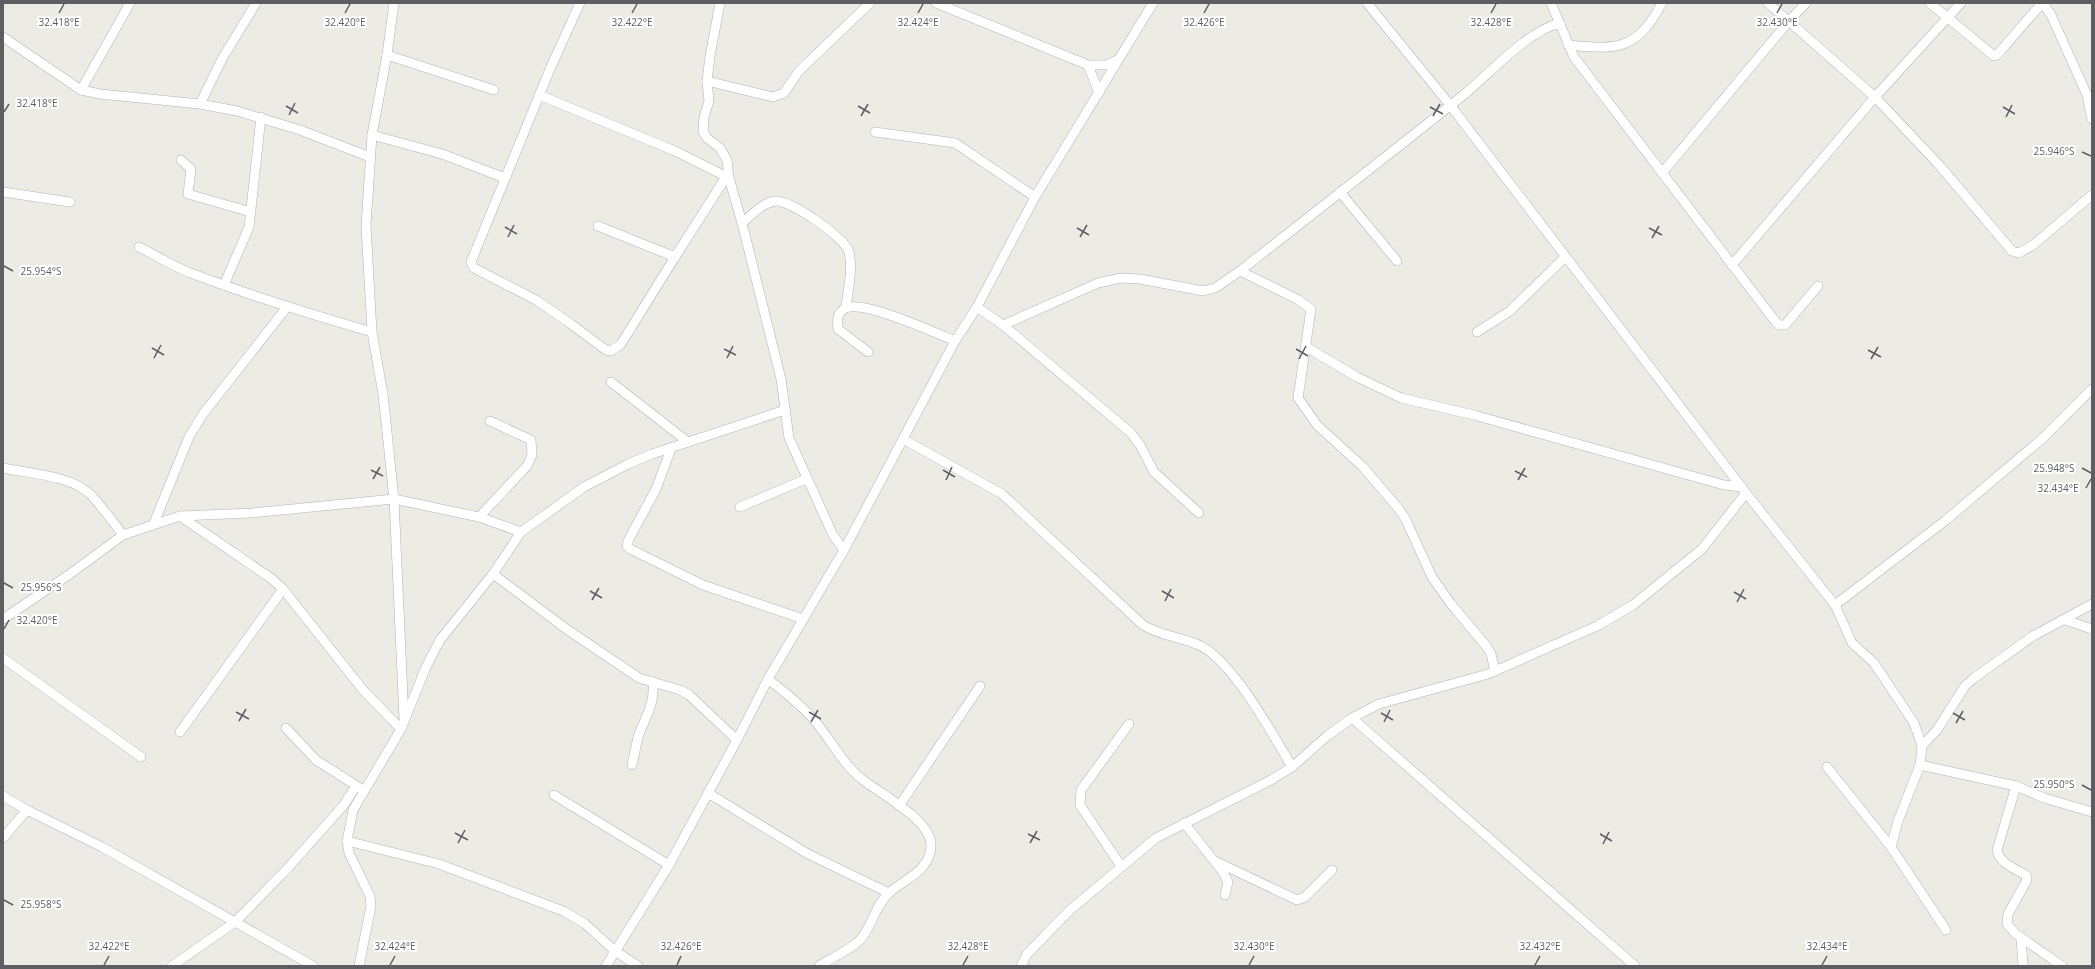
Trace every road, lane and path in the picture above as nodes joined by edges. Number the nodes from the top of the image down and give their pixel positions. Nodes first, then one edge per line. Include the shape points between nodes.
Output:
1 (130, 3) edge
2 (256, 3) edge
3 (394, 3) edge
4 (580, 3) edge
5 (720, 3) edge
6 (870, 3) edge
7 (936, 3) edge
8 (1153, 3) edge
9 (1367, 3) edge
10 (1551, 3) edge
11 (1662, 3) edge
12 (1768, 3) edge
13 (1806, 3) edge
14 (1930, 3) edge
15 (1961, 3) edge
16 (2043, 3) edge
17 (1947, 18) junction
18 (1788, 21) junction
19 (1560, 23) junction
20 (3, 37) edge
21 (1568, 45) junction
22 (387, 56) junction
23 (1117, 60) junction
24 (1088, 65) junction
25 (707, 82) junction
26 (81, 90) junction
27 (494, 90) dead end
28 (1099, 93) junction
29 (539, 95) junction
30 (1875, 97) junction
31 (200, 104) junction
32 (1450, 105) junction
33 (2092, 113) edge
34 (261, 117) junction
35 (875, 132) dead end
36 (372, 135) junction
37 (370, 157) junction
38 (182, 160) dead end
39 (1662, 173) junction
40 (505, 178) junction
41 (728, 178) junction
42 (3, 192) edge
43 (1340, 192) junction
44 (2092, 195) edge
45 (1035, 196) junction
46 (70, 202) dead end
47 (251, 212) junction
48 (742, 223) junction
49 (598, 226) dead end
50 (138, 247) dead end
51 (675, 257) junction
52 (1565, 257) junction
53 (1397, 261) dead end
54 (1732, 265) junction
55 (1240, 271) junction
56 (224, 285) junction
57 (1818, 286) dead end
58 (287, 307) junction
59 (846, 307) junction
60 (977, 307) junction
61 (1003, 325) junction
62 (372, 332) junction
63 (1476, 332) dead end
64 (955, 341) junction
65 (1306, 347) junction
66 (868, 352) dead end
67 (611, 382) dead end
68 (2092, 389) edge
69 (785, 410) junction
70 (490, 421) dead end
71 (903, 439) junction
72 (688, 442) junction
73 (671, 448) junction
74 (3, 468) edge
75 (806, 479) junction
76 (1744, 490) junction
77 (394, 499) junction
78 (740, 507) dead end
79 (1199, 513) dead end
80 (180, 516) junction
81 (479, 518) junction
82 (154, 523) junction
83 (522, 532) junction
84 (123, 535) junction
85 (844, 550) junction
86 (493, 574) junction
87 (283, 589) junction
88 (2092, 604) edge
89 (1835, 605) junction
90 (804, 619) junction
91 (3, 620) edge
92 (2065, 620) junction
93 (2092, 629) edge
94 (3, 658) edge
95 (1495, 671) junction
96 (768, 679) junction
97 (653, 682) junction
98 (980, 686) dead end
99 (1352, 718) junction
100 (1129, 724) dead end
101 (403, 726) junction
102 (286, 728) dead end
103 (180, 732) dead end
104 (737, 740) junction
105 (1922, 746) junction
106 (141, 758) dead end
107 (632, 765) dead end
108 (1920, 765) junction
109 (1292, 767) junction
110 (1827, 767) dead end
111 (2016, 786) junction
112 (360, 788) junction
113 (708, 793) junction
114 (554, 795) dead end
115 (3, 796) edge
116 (899, 806) junction
117 (27, 810) junction
118 (2092, 812) edge
119 (1184, 823) junction
120 (3, 838) edge
121 (347, 841) junction
122 (1891, 847) junction
123 (1217, 862) junction
124 (669, 865) junction
125 (1121, 866) junction
126 (1332, 870) dead end
127 (889, 893) junction
128 (1225, 895) dead end
129 (235, 922) junction
130 (1946, 930) dead end
131 (2021, 937) junction
132 (615, 951) junction
133 (172, 966) edge
134 (312, 966) edge
135 (359, 966) edge
136 (606, 966) edge
137 (638, 966) edge
138 (819, 966) edge
139 (1021, 966) edge
140 (1635, 966) edge
141 (2023, 966) edge
142 (2062, 966) edge

1 - 26 street
2 - 31 street via 222,59
3 - 22 street
4 - 29 street
5 - 25 street
6 - 25 street via 799,71 784,93 779,96 773,98
7 - 24 street
8 - 23 street
9 - 32 street
10 - 19 street
11 - 21 street via 1648,27 1638,37 1627,42 1606,47
12 - 18 street
13 - 18 street
14 - 17 street
15 - 17 street
16 - 17 street via 1994,56
16 - 33 street via 2084,88
17 - 30 street
18 - 30 street
18 - 39 street
19 - 21 street
19 - 32 street via 1548,26 1530,38
20 - 26 street
21 - 39 street via 1574,57
22 - 27 street
22 - 36 street
23 - 24 street via 1106,65
23 - 28 street
24 - 28 street
25 - 41 street via 709,101 703,132 724,154
26 - 31 street
28 - 45 street
29 - 40 street
29 - 41 street via 675,151
30 - 44 street via 1940,166 2012,252 2019,254 2026,250
30 - 54 street
31 - 34 street
32 - 43 street
32 - 52 street
34 - 37 street
34 - 47 street
35 - 45 street via 955,143
36 - 37 street
36 - 40 street via 442,154
37 - 62 street via 366,226
38 - 47 street via 191,169 188,194
39 - 54 street
40 - 51 street via 472,256 474,268 536,300 606,350 611,351 621,344
41 - 48 street
41 - 51 street
42 - 46 street
43 - 53 street
43 - 55 street
45 - 60 street
47 - 56 street via 246,237
48 - 59 street via 769,203 782,202 797,208 834,234 849,252 850,276
48 - 69 street via 781,380
49 - 51 street
50 - 56 street via 186,271
52 - 63 street via 1510,312
52 - 76 street
54 - 57 street via 1774,321 1781,325 1785,325
55 - 61 street via 1215,288 1203,290 1140,279 1121,278 1098,283
55 - 65 street via 1297,299 1310,309
56 - 58 street
58 - 62 street
58 - 82 street via 203,414 189,437
59 - 64 street via 862,308 893,317
59 - 66 street via 837,319 838,329
60 - 61 street
60 - 64 street
61 - 79 street via 1131,432 1154,472
62 - 77 street via 383,394
64 - 71 street
65 - 76 street via 1357,377 1401,398 1474,415
65 - 95 street via 1298,398 1317,425 1363,467 1398,508 1432,578 1491,654
67 - 72 street
68 - 89 street via 2043,438 1946,520
69 - 72 street
69 - 75 street via 789,438
70 - 81 street via 531,440 532,455 527,466
71 - 85 street
71 - 109 street via 1002,494 1143,625 1159,634 1193,643 1213,654 1262,715
72 - 73 street
73 - 83 street via 603,476
73 - 90 street via 656,489 627,546 703,585
74 - 84 street via 64,480 79,486 92,496
75 - 78 street
75 - 85 street via 833,535
76 - 89 street
76 - 95 street via 1702,549 1633,605 1597,626
77 - 80 street via 252,513
77 - 81 street
77 - 101 street
80 - 82 street
80 - 87 street
81 - 83 street
82 - 84 street
83 - 86 street
84 - 91 street
85 - 90 street
86 - 97 street via 593,647 639,678
86 - 101 street via 440,640 426,667
87 - 101 street via 363,690
87 - 103 street
88 - 92 street
89 - 105 street via 1852,643 1874,663 1914,723
90 - 96 street
92 - 93 street
92 - 105 street via 2032,636 1974,678 1965,686 1931,739
94 - 106 street
95 - 99 street via 1379,704
96 - 104 street
96 - 116 street via 807,712 861,779
97 - 104 street via 689,695
97 - 107 street via 654,694
98 - 116 street
99 - 109 street
99 - 140 street
100 - 125 street via 1086,782 1080,796 1080,805
101 - 112 street
102 - 112 street via 316,760
104 - 113 street
105 - 108 street
108 - 111 street
108 - 122 street via 1898,821
109 - 119 street
110 - 122 street
111 - 118 street via 2044,798
111 - 131 street via 1997,850 2002,861 2028,878 2007,918 2010,929
112 - 121 street via 352,810
112 - 129 street
113 - 124 street
113 - 127 street via 830,866
114 - 124 street
115 - 117 street
116 - 127 street via 922,823 929,834 931,845 928,857 920,870
117 - 120 street
117 - 129 street via 102,847
119 - 123 street
119 - 125 street via 1156,838
121 - 132 street via 439,864 563,911 584,923
121 - 135 street via 370,896 371,906
122 - 130 street
123 - 126 street via 1297,900 1305,898
123 - 128 street via 1228,882
124 - 132 street
125 - 139 street via 1045,934 1027,954
127 - 138 street via 882,900 858,942
129 - 133 street
129 - 134 street
131 - 141 street
131 - 142 street
132 - 136 street
132 - 137 street

